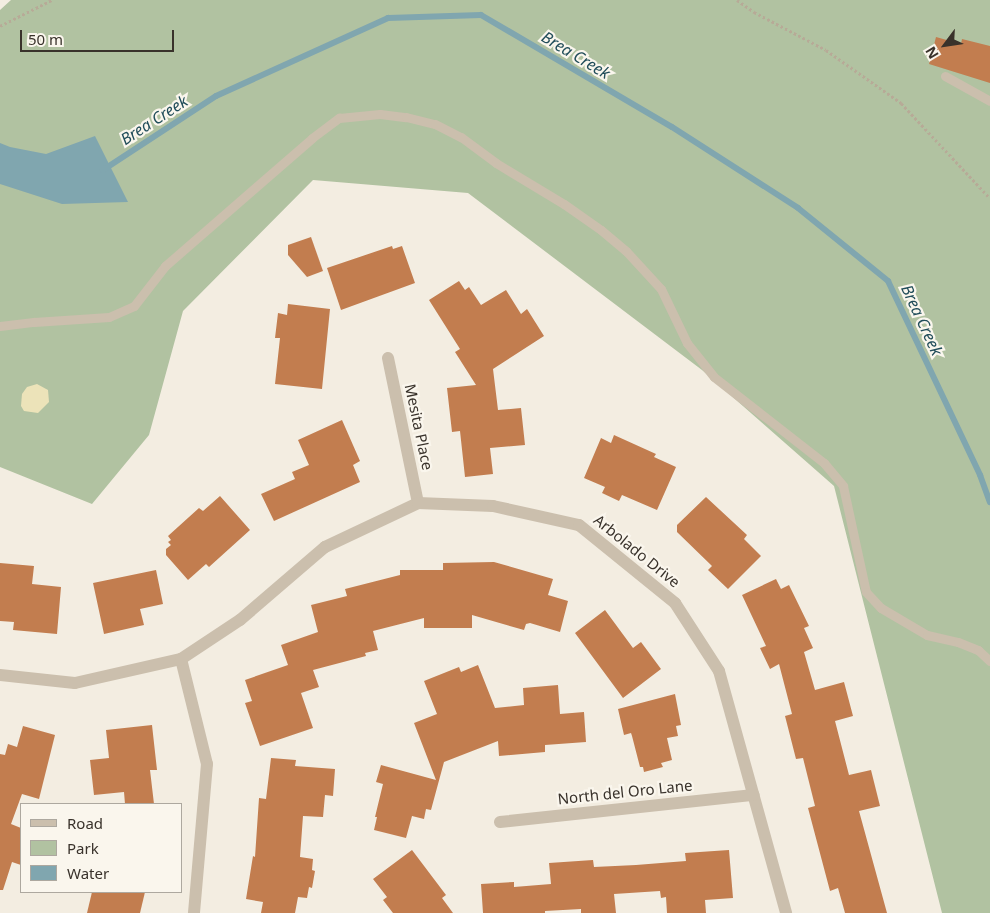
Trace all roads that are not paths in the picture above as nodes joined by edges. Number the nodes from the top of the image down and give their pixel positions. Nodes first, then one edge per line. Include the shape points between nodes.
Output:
1 (945, 76) dead end
2 (990, 101) edge
3 (0, 326) edge
4 (388, 358) dead end
5 (418, 503) junction
6 (181, 659) junction
7 (990, 661) edge
8 (0, 675) edge
9 (754, 795) junction
10 (500, 822) dead end
11 (194, 913) edge
12 (786, 913) edge

1 - 2 lane
3 - 7 lane via 109,318 134,306 165,266 339,118 380,114 435,124 461,137 496,163 564,204 626,251 661,289 687,343 714,377 824,463 843,486 866,592 881,608 927,635 978,650
4 - 5 street, Mesita Place
5 - 6 street, Arbolado Drive via 325,547 240,620
5 - 9 street, Arbolado Drive via 493,506 579,525 676,603 719,671
6 - 8 street, Arbolado Drive via 75,683
6 - 11 street via 207,764
9 - 10 street, North del Oro Lane
9 - 12 street, Arbolado Drive

